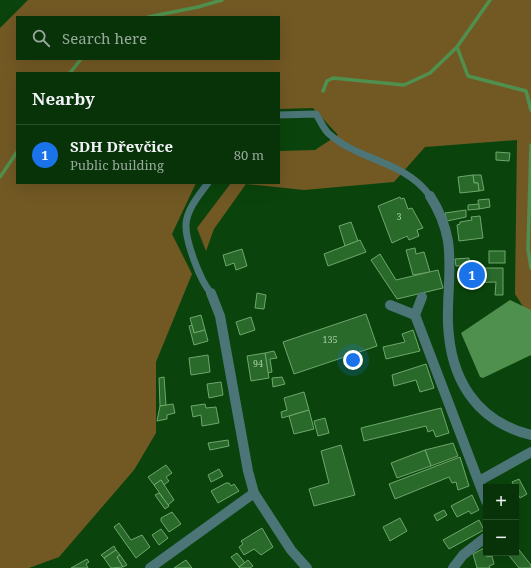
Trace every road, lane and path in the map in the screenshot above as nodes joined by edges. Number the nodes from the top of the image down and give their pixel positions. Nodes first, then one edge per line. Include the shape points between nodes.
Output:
1 (280, 115) edge
2 (207, 184) edge
3 (430, 196) joint
4 (211, 293) joint
5 (422, 297) dead end
6 (390, 305) dead end
7 (414, 315) junction
8 (531, 435) edge
9 (531, 452) edge
10 (479, 481) junction
11 (254, 493) junction
12 (483, 493) edge
13 (483, 539) edge
14 (153, 567) edge
15 (307, 568) edge
16 (453, 568) edge

1 - 3 lane via 316,114 327,132 339,141 410,176
2 - 4 lane via 192,205 186,224 194,260 204,284
3 - 8 street via 444,223 448,242 448,323 454,362 478,408 499,423
4 - 11 street via 220,316
5 - 7 street
6 - 7 street
7 - 10 street
9 - 10 street
10 - 12 street
11 - 14 street
11 - 15 street via 291,550
13 - 16 street via 463,555

